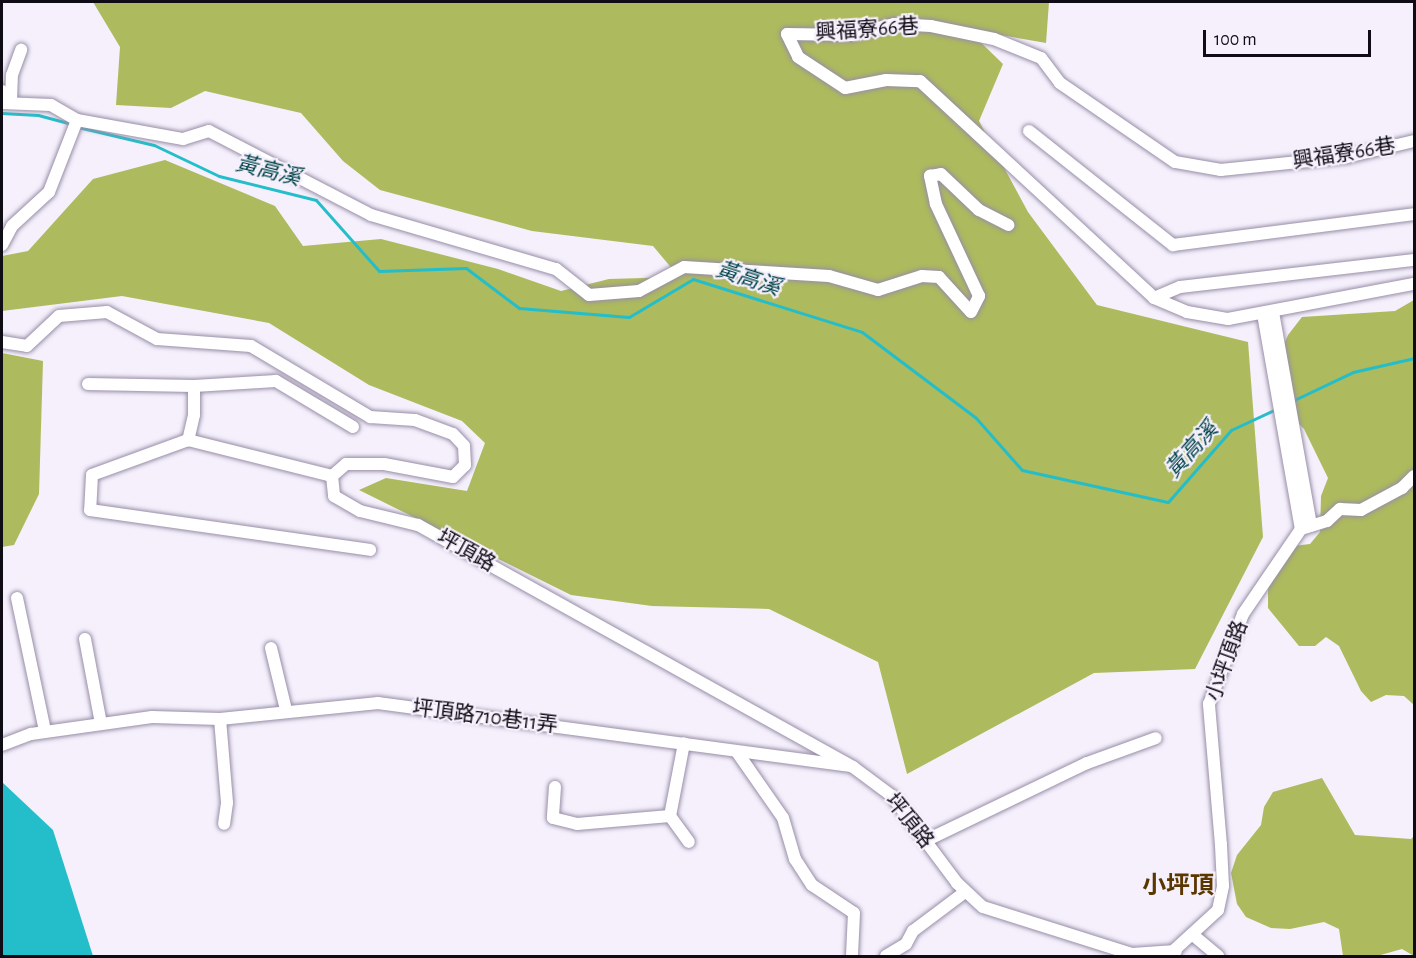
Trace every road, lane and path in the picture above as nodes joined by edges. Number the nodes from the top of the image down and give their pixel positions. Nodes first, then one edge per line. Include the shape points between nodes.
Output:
1 (21, 50) dead end
2 (2, 92) edge
3 (6, 102) edge
4 (77, 120) junction
5 (1029, 131) dead end
6 (1414, 141) edge
7 (1414, 214) edge
8 (1008, 225) dead end
9 (2, 245) edge
10 (1414, 260) edge
11 (1414, 284) edge
12 (1154, 298) junction
13 (1268, 313) junction
14 (2, 342) edge
15 (88, 384) dead end
16 (194, 386) junction
17 (353, 426) dead end
18 (188, 440) junction
19 (332, 476) junction
20 (1414, 476) edge
21 (1306, 528) junction
22 (370, 550) dead end
23 (17, 598) dead end
24 (85, 639) dead end
25 (271, 648) dead end
26 (285, 710) junction
27 (220, 719) junction
28 (100, 724) junction
29 (45, 731) junction
30 (1156, 738) dead end
31 (684, 743) junction
32 (2, 745) edge
33 (821, 748) junction
34 (737, 752) junction
35 (806, 762) junction
36 (853, 767) junction
37 (555, 787) dead end
38 (670, 816) junction
39 (224, 824) dead end
40 (925, 841) junction
41 (689, 842) dead end
42 (965, 892) junction
43 (1193, 935) junction
44 (1174, 955) edge
45 (852, 957) edge
46 (886, 957) edge
47 (1218, 957) edge

1 - 3 street
2 - 3 street
3 - 4 street via 51,105
4 - 8 street via 183,139 209,131 371,215 556,269 589,295 639,291 684,267 829,276 878,290 922,276 939,277 971,312 979,296 936,204 930,176 941,174 979,210
4 - 9 street via 49,192 12,226
5 - 7 street via 1173,245
6 - 12 street, 興福寮66巷 via 1347,157 1221,170 1174,162 1060,83 1041,58 994,39 931,26 894,24 851,34 787,34 798,57 845,88 886,80 920,81
10 - 12 street via 1180,287
11 - 13 street, 興福寮66巷
12 - 13 street, 興福寮66巷 via 1186,312 1228,319
13 - 21 street
14 - 19 street via 27,346 59,316 107,312 157,339 251,346 370,417 415,420 453,434 464,446 465,465 453,477 384,465 346,464
15 - 16 street
16 - 17 street via 276,381
16 - 18 street via 194,415
18 - 19 street
18 - 22 street via 92,475 90,510
19 - 33 street, 坪頂路 via 334,496 351,506 418,525
20 - 21 street, 小坪頂路 via 1402,488 1361,510 1340,509 1327,521
21 - 43 street, 小坪頂路 via 1243,614 1215,680 1208,725 1223,886 1218,910
23 - 29 street
24 - 28 street
25 - 26 street
26 - 27 street, 坪頂路710巷11弄
26 - 31 street, 坪頂路710巷11弄 via 378,703
27 - 28 street, 坪頂路710巷11弄 via 152,717
27 - 39 street via 227,803
28 - 29 street, 坪頂路710巷11弄
29 - 32 street, 坪頂路710巷11弄
30 - 40 street via 1087,763
31 - 34 street, 坪頂路710巷11弄
31 - 38 street
33 - 35 street
33 - 36 street, 坪頂路
34 - 35 street, 坪頂路710巷11弄
34 - 45 street via 783,818 795,859 812,885 854,913
35 - 36 street, 坪頂路710巷11弄
36 - 40 street, 坪頂路 via 892,796
37 - 38 street via 553,818 577,824
38 - 41 street
40 - 42 street, 坪頂路
42 - 44 street, 坪頂路 via 983,907 1132,954
42 - 46 street
43 - 44 street, 小坪頂路
43 - 47 street

